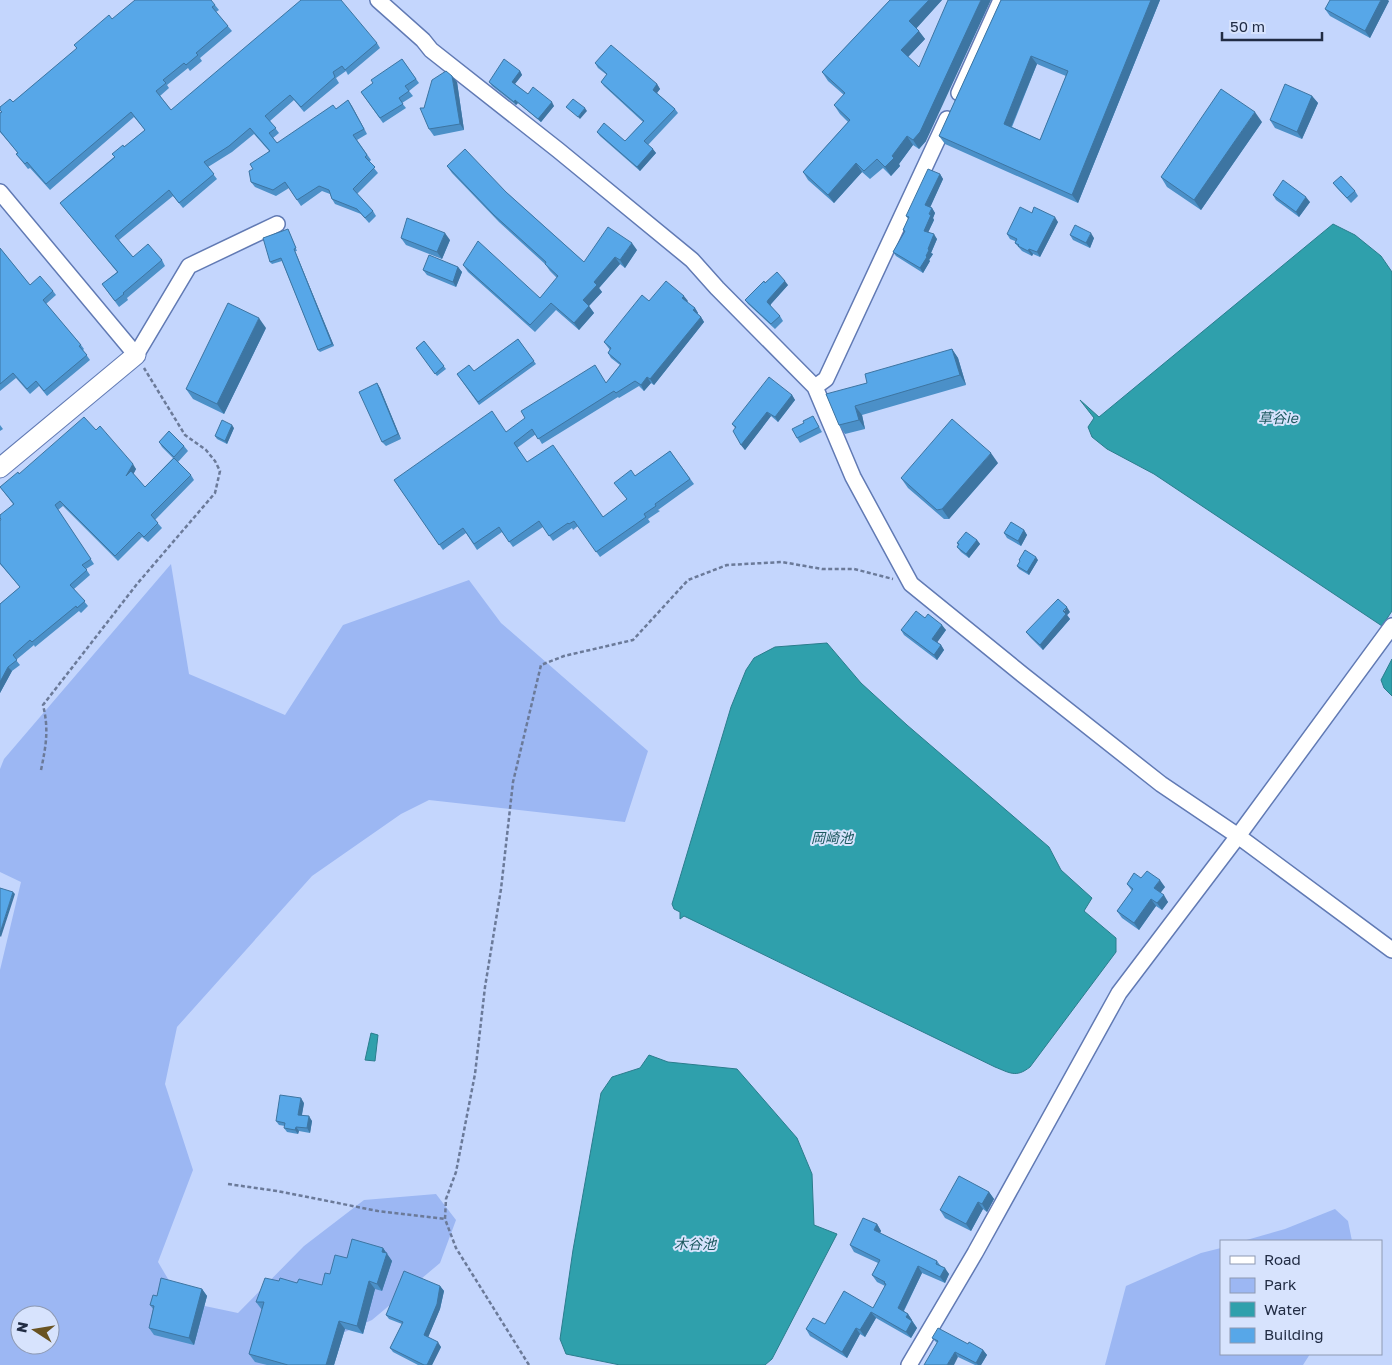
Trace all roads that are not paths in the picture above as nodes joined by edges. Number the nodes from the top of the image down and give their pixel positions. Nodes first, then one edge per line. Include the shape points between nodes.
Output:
1 (378, 0) edge
2 (1001, 0) edge
3 (0, 192) edge
4 (276, 224) dead end
5 (136, 355) junction
6 (815, 387) junction
7 (0, 468) edge
8 (1392, 626) edge
9 (1238, 836) junction
10 (1392, 950) edge
11 (909, 1365) edge

1 - 6 street via 431,50 692,260
2 - 6 street via 826,379
3 - 5 street
4 - 5 street via 189,266
5 - 7 street
6 - 9 street via 853,477 911,584 1161,784
8 - 9 street
9 - 10 street
9 - 11 street via 1119,993

